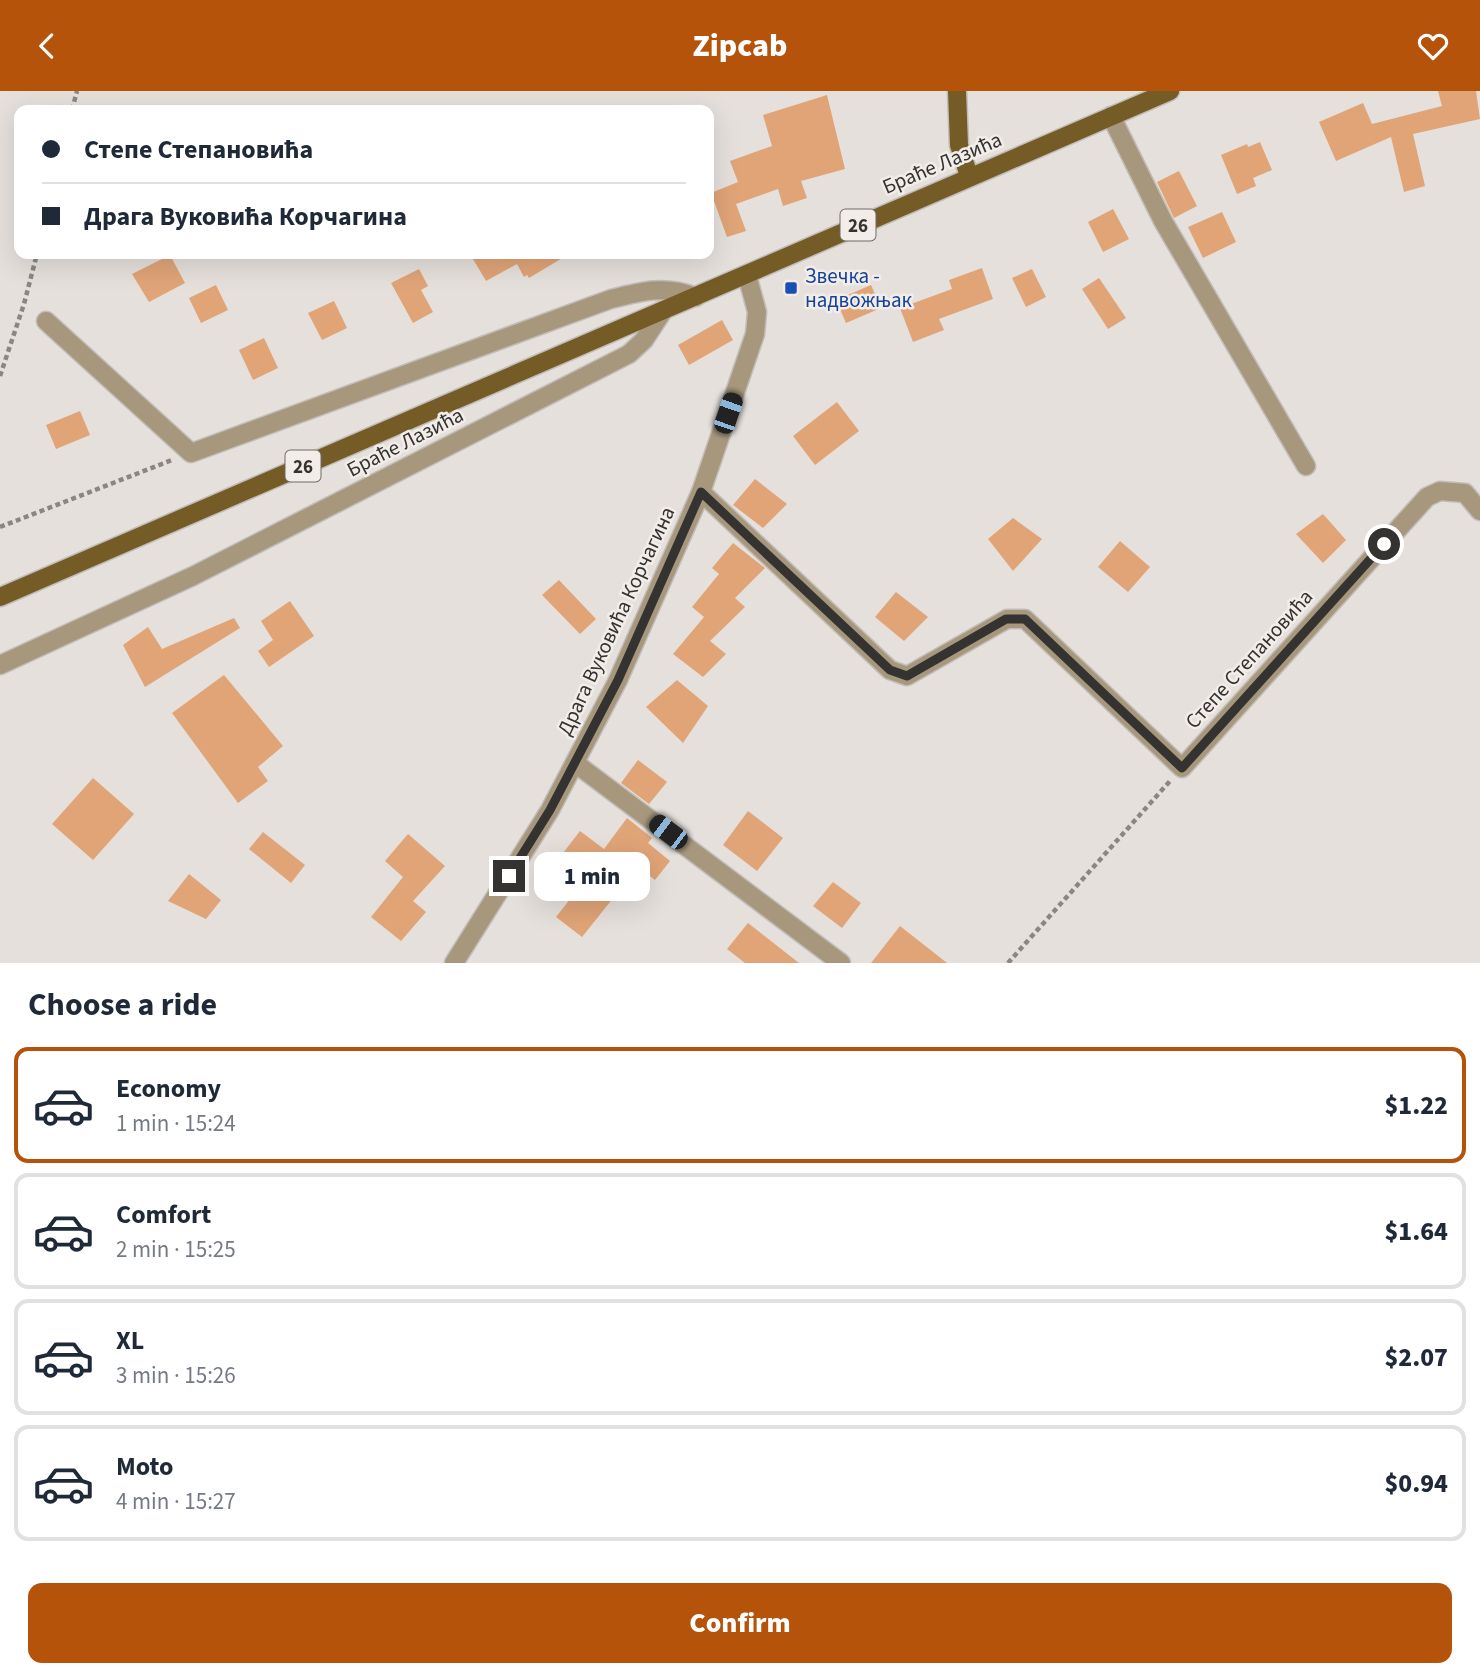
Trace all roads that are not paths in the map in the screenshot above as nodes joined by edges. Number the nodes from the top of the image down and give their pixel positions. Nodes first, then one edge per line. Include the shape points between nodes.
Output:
1 (957, 91) edge
2 (1170, 91) edge
3 (1111, 116) junction
4 (970, 176) junction
5 (747, 275) junction
6 (696, 297) junction
7 (663, 311) junction
8 (46, 321) dead end
9 (1306, 466) dead end
10 (701, 492) junction
11 (1480, 511) edge
12 (0, 597) edge
13 (0, 664) edge
14 (575, 763) junction
15 (454, 963) edge
16 (841, 963) edge

1 - 4 main road via 959,145
2 - 3 main road, Браће Лазића / 26
3 - 4 main road, Браће Лазића / 26
3 - 9 street via 1163,221
4 - 5 main road, Браће Лазића / 26
5 - 6 main road, Браће Лазића / 26
5 - 10 street, Драга Вуковића Корчагина via 757,312 755,334
6 - 7 main road, Браће Лазића / 26
6 - 8 street via 665,288 611,299 191,453
7 - 12 main road, Браће Лазића / 26
7 - 13 street, Браће Лазића via 629,354 193,576
10 - 11 street, Степе Степановића via 890,670 907,676 1006,619 1025,619 1182,768 1427,497 1440,491 1465,493
10 - 14 street, Драга Вуковића Корчагина via 618,680
14 - 15 street, Драга Вуковића Корчагина
14 - 16 street

